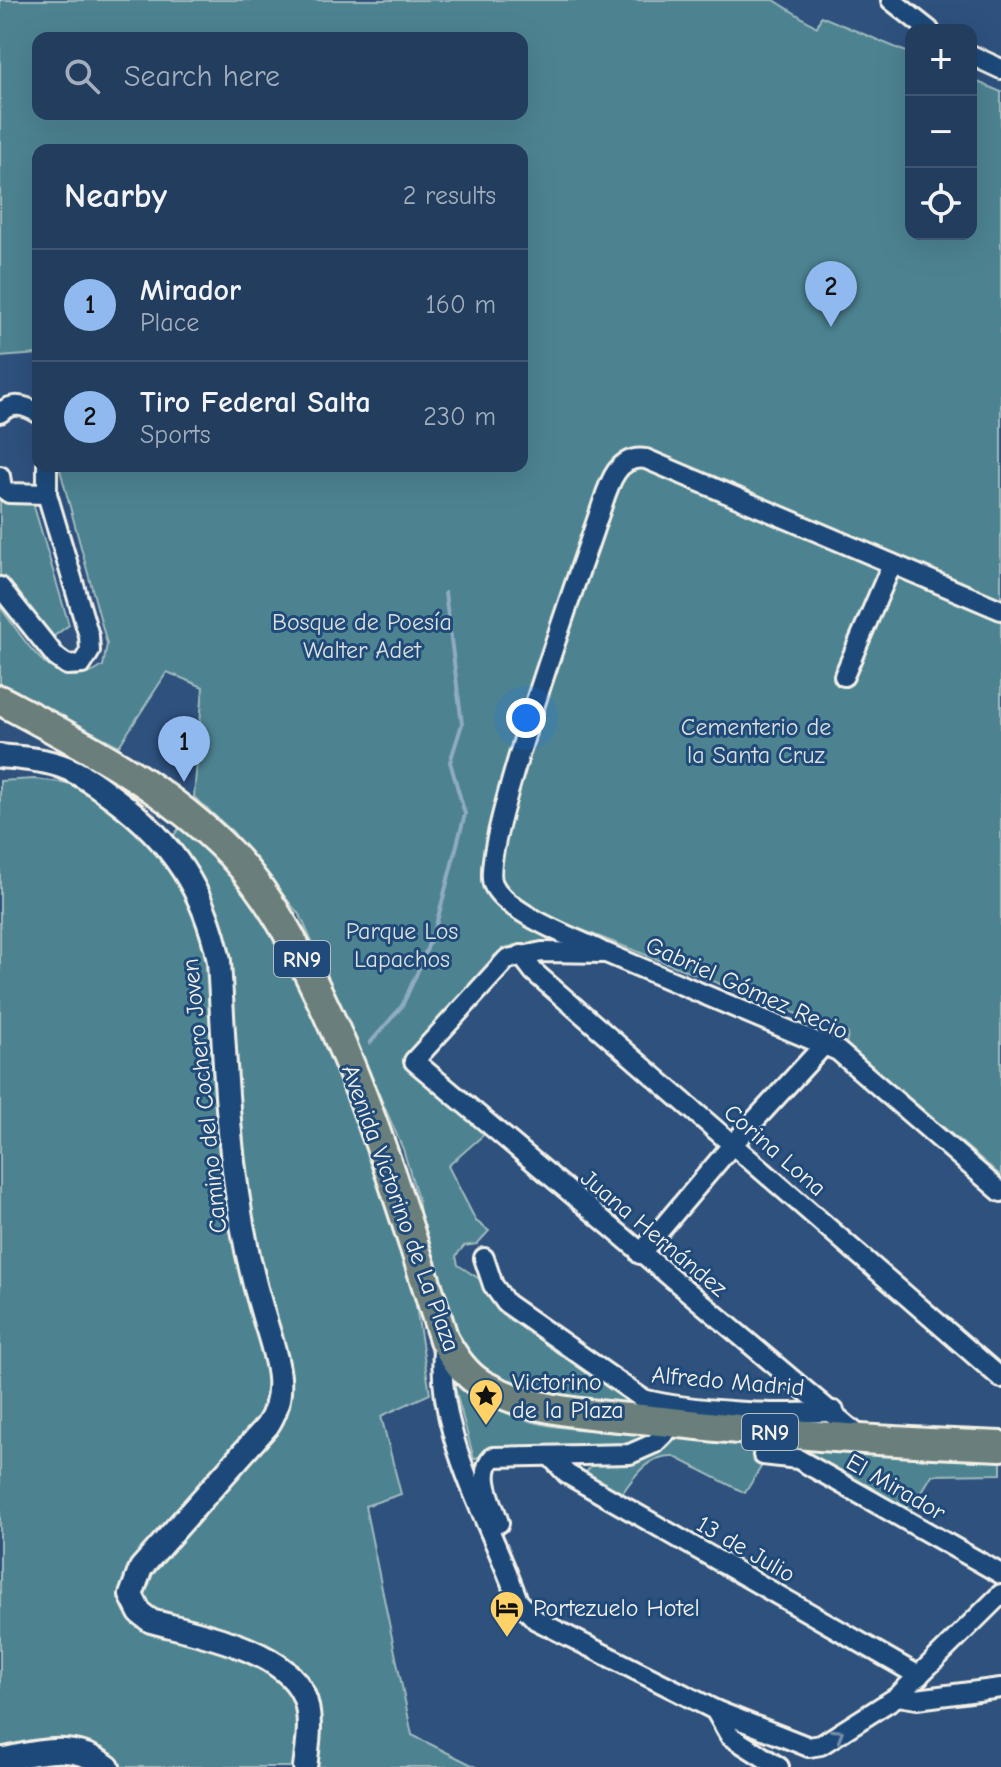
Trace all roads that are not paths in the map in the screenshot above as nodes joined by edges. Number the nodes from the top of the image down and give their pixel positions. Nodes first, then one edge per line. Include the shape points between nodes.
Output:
1 (891, 0) edge
2 (921, 24) edge
3 (977, 58) edge
4 (1001, 69) edge
5 (32, 410) edge
6 (0, 413) edge
7 (47, 472) edge
8 (0, 476) edge
9 (47, 494) junction
10 (892, 564) junction
11 (0, 587) edge
12 (1001, 610) edge
13 (844, 676) dead end
14 (0, 700) edge
15 (0, 756) edge
16 (606, 953) junction
17 (521, 955) junction
18 (825, 1044) junction
19 (732, 1145) junction
20 (1001, 1192) edge
21 (640, 1254) junction
22 (484, 1258) dead end
23 (444, 1340) junction
24 (1001, 1378) edge
25 (834, 1411) junction
26 (675, 1423) junction
27 (865, 1441) junction
28 (1001, 1446) edge
29 (763, 1455) dead end
30 (552, 1458) junction
31 (1001, 1574) edge
32 (510, 1577) junction
33 (1001, 1594) edge
34 (919, 1676) junction
35 (1001, 1688) edge
36 (898, 1696) junction
37 (715, 1710) junction
38 (0, 1760) edge
39 (108, 1767) edge
40 (305, 1767) edge
41 (779, 1767) edge

1 - 2 street
3 - 4 street
5 - 6 street via 23,405
7 - 9 street
8 - 9 street via 9,493
9 - 11 street via 89,636 82,664 67,665 56,657
10 - 12 street
10 - 13 street
10 - 16 street via 646,459 636,458 618,469 500,815 491,876 496,890 514,905
14 - 23 highway, Avenida Victorino de La Plaza / RN9 via 143,779 202,827 267,898 298,949 367,1106
15 - 40 street, Camino del Cochero Joven via 76,772 136,814 184,867 212,929 219,961 237,1199 281,1398 267,1426 141,1568 131,1595 151,1621 242,1648 289,1675 303,1694 308,1716
16 - 17 street, Gabriel Gómez Recio
16 - 18 street, Gabriel Gómez Recio
17 - 19 street, Corina Lona
17 - 21 street, Juana Hernández via 499,965 414,1061
18 - 19 street
18 - 20 street, Gabriel Gómez Recio via 848,1058
19 - 21 street
19 - 24 street, Corina Lona
21 - 25 street, Juana Hernández
22 - 25 street, Alfredo Madrid via 506,1303 643,1399 806,1414
23 - 26 highway, Avenida Victorino de La Plaza / RN9 via 481,1384 518,1400
23 - 32 street via 447,1414
25 - 27 street, Juana Hernández
26 - 27 highway, Avenida Victorino de La Plaza / RN9
26 - 30 street via 655,1443 630,1454
27 - 28 highway, Avenida Victorino de La Plaza / RN9
29 - 31 street, El Mirador via 798,1459
30 - 32 street via 503,1455 486,1464 484,1476
30 - 34 street, 13 de Julio via 567,1474
32 - 37 street via 518,1601 536,1620
33 - 34 street
34 - 36 street
35 - 36 street via 917,1699
37 -> 36 street via 809,1747 821,1745
37 - 41 street via 730,1736
38 - 39 street via 78,1750

